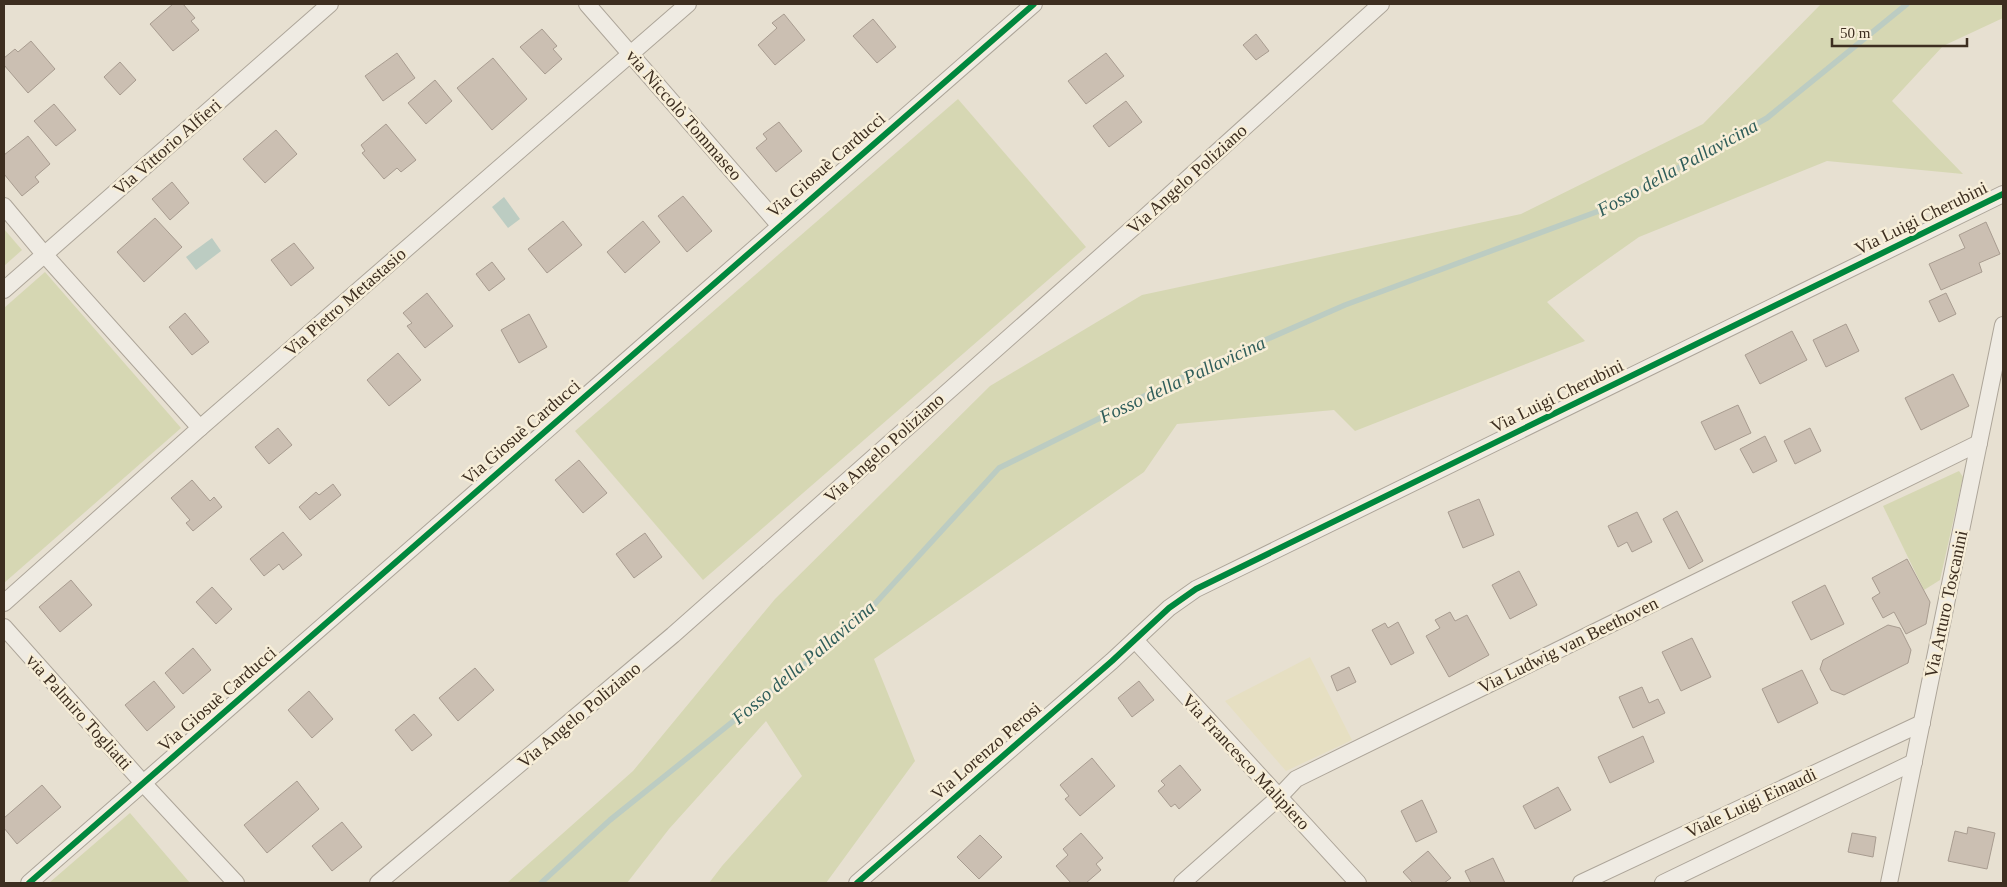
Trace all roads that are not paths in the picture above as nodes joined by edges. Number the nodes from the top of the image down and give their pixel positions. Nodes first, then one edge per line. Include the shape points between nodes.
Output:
1 (330, 4) edge
2 (587, 4) edge
3 (688, 4) edge
4 (1034, 4) edge
5 (1381, 4) edge
6 (631, 53) junction
7 (2003, 194) edge
8 (4, 206) edge
9 (780, 226) junction
10 (44, 254) junction
11 (4, 290) edge
12 (2003, 325) edge
13 (200, 428) junction
14 (1979, 443) junction
15 (4, 603) edge
16 (4, 627) edge
17 (1135, 640) junction
18 (1922, 723) junction
19 (1914, 762) junction
20 (143, 783) junction
21 (1278, 798) junction
22 (29, 883) edge
23 (236, 883) edge
24 (378, 883) edge
25 (856, 883) edge
26 (1182, 883) edge
27 (1358, 883) edge
28 (1581, 883) edge
29 (1663, 883) edge
30 (1889, 883) edge

1 - 10 street, Via Vittorio Alfieri
2 - 6 street, via Niccolò Tommaseo
3 - 6 street, Via Pietro Metastasio
4 - 9 street, Via Giosuè Carducci
5 - 24 street, Via Angelo Poliziano via 673,635
6 - 9 street, via Niccolò Tommaseo
6 - 13 street, Via Pietro Metastasio
7 - 17 street, Via Luigi Cherubini via 1196,589 1169,608
8 - 10 street
9 - 20 street, Via Giosuè Carducci
10 - 11 street, Via Vittorio Alfieri
10 - 13 street
12 - 14 street, Via Arturo Toscanini
13 - 15 street, Via Pietro Metastasio
14 - 18 street, Via Arturo Toscanini
14 - 21 street, Via Ludwig van Beethoven via 1296,779
16 - 20 street, via Palmiro Togliatti
17 - 21 street, Via Francesco Malipiero
17 - 25 street, Via Lorenzo Perosi
18 - 19 street, Via Arturo Toscanini
18 - 28 street, Viale Luigi Einaudi
19 - 29 street, Viale Luigi Einaudi
19 - 30 street, Via Arturo Toscanini
20 - 22 street, Via Giosuè Carducci
20 - 23 street, via Palmiro Togliatti
21 - 26 street, Via Ludwig van Beethoven
21 - 27 street, Via Francesco Malipiero

